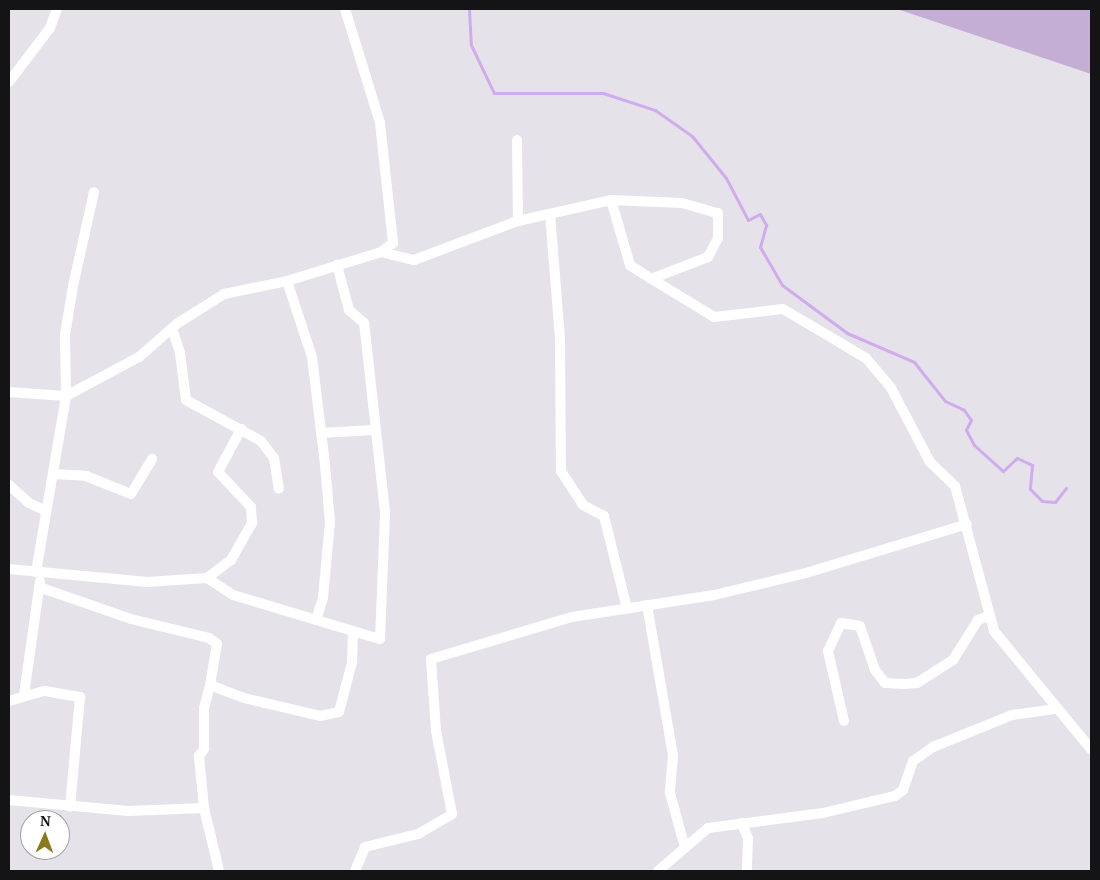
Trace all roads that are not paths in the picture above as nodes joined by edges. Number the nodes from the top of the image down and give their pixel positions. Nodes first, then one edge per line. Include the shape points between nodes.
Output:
1 (57, 9) edge
2 (345, 9) edge
3 (9, 82) edge
4 (516, 140) dead end
5 (94, 192) dead end
6 (611, 200) junction
7 (550, 214) junction
8 (518, 221) junction
9 (380, 252) junction
10 (337, 265) junction
11 (651, 279) junction
12 (286, 281) junction
13 (172, 328) junction
14 (9, 392) edge
15 (66, 396) junction
16 (241, 429) junction
17 (373, 430) junction
18 (322, 433) junction
19 (152, 459) dead end
20 (52, 474) junction
21 (9, 485) edge
22 (279, 489) dead end
23 (46, 511) junction
24 (967, 524) junction
25 (9, 569) edge
26 (38, 572) junction
27 (207, 578) junction
28 (40, 587) junction
29 (647, 604) junction
30 (627, 608) junction
31 (986, 617) junction
32 (316, 620) junction
33 (352, 631) junction
34 (210, 685) junction
35 (24, 695) junction
36 (9, 701) edge
37 (1055, 709) junction
38 (844, 721) dead end
39 (1091, 749) edge
40 (9, 800) edge
41 (70, 807) junction
42 (204, 808) junction
43 (742, 823) junction
44 (685, 848) junction
45 (218, 871) edge
46 (354, 871) edge
47 (658, 871) edge
48 (747, 871) edge

1 - 3 street via 50,28
2 - 9 street via 380,123 393,243
4 - 8 street
5 - 15 street via 65,335
6 - 7 street
6 - 11 street via 630,265
6 - 11 street via 682,203 718,213 718,238 708,257
7 - 8 street
7 - 30 street via 560,339 561,471 583,505 604,516
8 - 9 street via 414,260
9 - 10 street
10 - 12 street
10 - 17 street via 349,310 364,323
11 - 24 street via 714,318 782,309 866,358 891,388 930,462 955,486
12 - 13 street via 224,294
12 - 18 street via 312,357
13 - 15 street via 139,358
13 - 16 street via 180,353 186,400
14 - 15 street
15 - 20 street
16 - 22 street via 260,440 274,458
16 - 27 street via 218,472 251,507 252,523 231,560
17 - 18 street
17 - 33 street via 385,512 380,639
18 - 32 street via 330,522 323,598
19 - 20 street via 131,494 86,476
20 - 23 street
21 - 23 street via 29,504
23 - 26 street
24 - 29 street via 806,573 714,595
24 - 31 street
25 - 26 street
26 - 27 street via 174,583
26 - 28 street
27 - 32 street via 233,595
28 - 34 street via 131,619 209,638 217,644
28 - 35 street
29 - 30 street
29 - 44 street via 673,756 670,793
30 - 46 street via 572,617 431,659 436,731 452,814 418,834 365,847
31 - 37 street via 1002,645
31 - 38 street via 978,620 953,660 917,683 904,684 885,683 875,670 860,626 841,623 828,650
32 - 33 street
33 - 34 street via 347,686 338,712 331,715 320,716 244,698
34 - 42 street via 204,708 204,749 199,756
35 - 36 street
35 - 41 street via 45,691 80,697
37 - 39 street
37 - 43 street via 1012,715 933,747 913,761 903,790 895,796 823,813
40 - 41 street
41 - 42 street via 128,811
42 - 45 street
43 - 44 street via 708,828
43 - 48 street via 748,839
44 - 47 street

